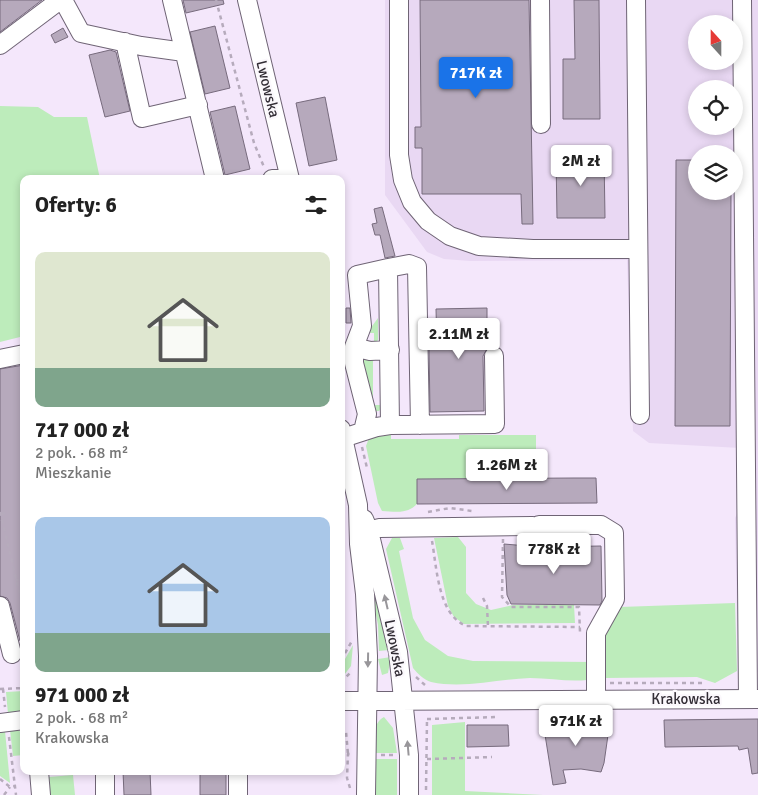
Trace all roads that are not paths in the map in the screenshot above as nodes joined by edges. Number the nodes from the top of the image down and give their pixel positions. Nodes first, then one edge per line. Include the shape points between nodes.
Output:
1 (62, 0) edge
2 (172, 0) edge
3 (246, 0) edge
4 (399, 0) edge
5 (540, 0) edge
6 (636, 0) edge
7 (742, 0) edge
8 (125, 42) junction
9 (0, 45) edge
10 (184, 52) junction
11 (198, 105) junction
12 (541, 124) dead end
13 (213, 175) edge
14 (289, 175) edge
15 (751, 205) edge
16 (638, 249) junction
17 (388, 268) junction
18 (349, 277) edge
19 (354, 347) junction
20 (390, 350) junction
21 (20, 355) edge
22 (494, 356) dead end
23 (0, 359) edge
24 (640, 415) dead end
25 (389, 422) junction
26 (420, 425) junction
27 (355, 429) edge
28 (752, 482) edge
29 (358, 505) junction
30 (369, 531) junction
31 (0, 606) edge
32 (12, 654) edge
33 (753, 699) edge
34 (345, 700) edge
35 (367, 700) junction
36 (596, 700) junction
37 (404, 701) junction
38 (20, 720) edge
39 (0, 723) edge
40 (39, 775) edge
41 (105, 775) edge
42 (238, 775) edge
43 (40, 795) edge
44 (105, 795) edge
45 (238, 795) edge
46 (366, 795) edge
47 (409, 795) edge

1 - 8 street via 81,33
1 - 9 street
2 - 10 street
3 - 14 street, Lwowska
4 - 16 street via 399,155 403,180 412,202 428,220 450,236 479,246
5 - 12 street
6 - 16 street
7 - 15 street
8 - 10 street
8 - 11 street via 142,118
10 - 11 street
11 - 13 street
15 - 28 street
16 - 24 street
17 - 18 street
17 - 20 street
17 - 26 street via 409,264 417,267
18 - 19 street via 362,326
19 - 20 street via 370,351
19 - 27 street, Lwowska
20 - 25 street
21 - 23 street
22 - 26 street via 495,424
25 - 26 street
25 - 27 street
27 - 29 street, Lwowska
28 - 33 street
29 - 30 street, Lwowska
29 -> 35 street, Lwowska via 368,648
30 - 36 street via 379,528 601,524 614,533 615,599 596,633
37 -> 30 street, Lwowska via 398,652
31 - 32 street
33 - 36 street, Krakowska
34 - 35 street
35 - 37 street, Krakowska
35 - 46 street, Lwowska
36 - 37 street, Krakowska
47 -> 37 street, Lwowska
38 - 39 street
40 - 43 street
41 - 44 street
42 - 45 street

